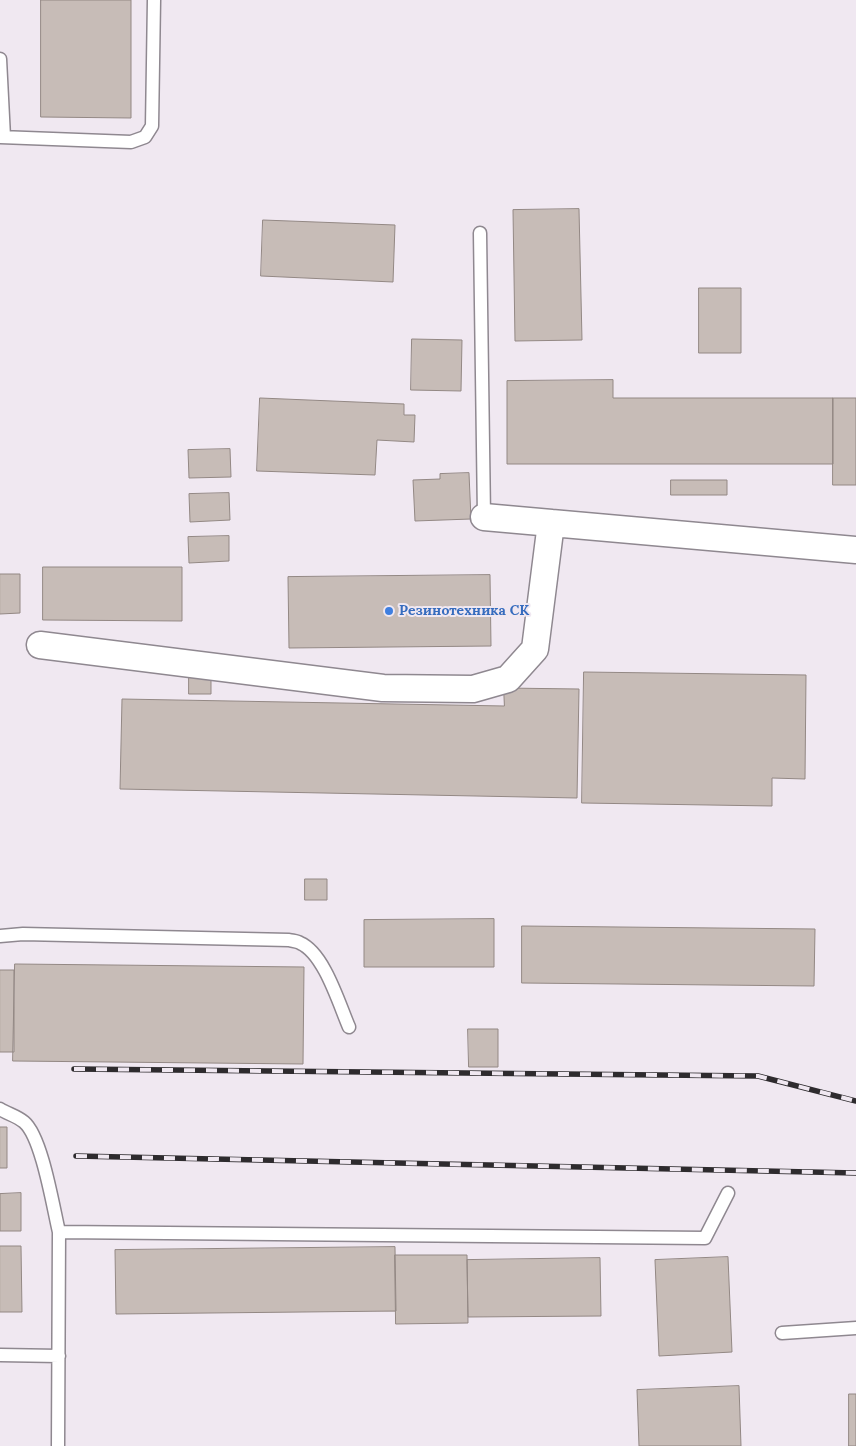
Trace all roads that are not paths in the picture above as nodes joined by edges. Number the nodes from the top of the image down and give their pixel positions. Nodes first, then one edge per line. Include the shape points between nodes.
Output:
1 (154, 0) edge
2 (0, 59) edge
3 (2, 137) edge
4 (480, 233) dead end
5 (484, 517) joint
6 (551, 523) junction
7 (856, 550) edge
8 (40, 645) dead end
9 (0, 936) edge
10 (349, 1027) dead end
11 (0, 1110) edge
12 (728, 1193) dead end
13 (59, 1232) junction
14 (856, 1328) edge
15 (782, 1333) dead end
16 (0, 1355) edge
17 (58, 1356) junction
18 (58, 1446) edge

1 - 3 lane via 152,126 145,137 131,142
2 - 3 lane
4 - 5 lane
5 - 6 street
6 - 7 street
6 - 8 street via 535,649 508,679 473,689 383,688
9 - 10 lane via 289,940 302,943 327,974
11 - 13 lane via 25,1122 39,1146
12 - 13 lane via 705,1238
13 - 17 lane
14 - 15 lane
16 - 17 lane
17 - 18 lane

